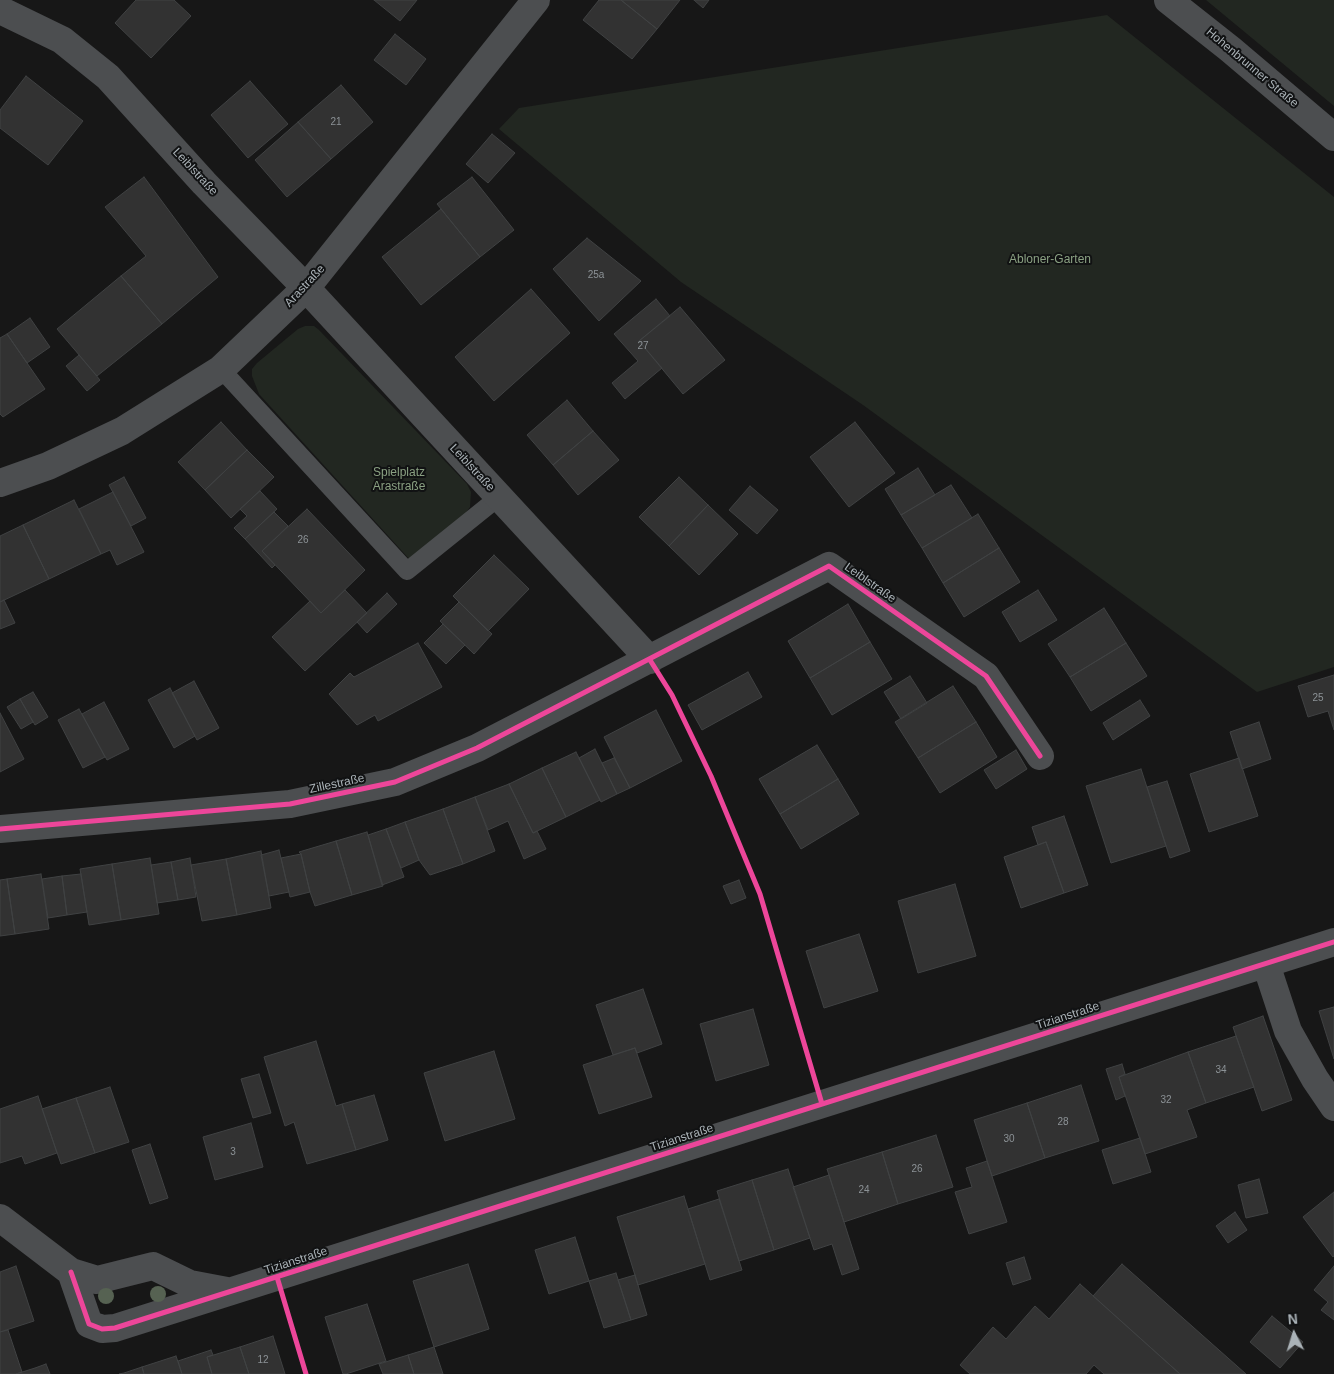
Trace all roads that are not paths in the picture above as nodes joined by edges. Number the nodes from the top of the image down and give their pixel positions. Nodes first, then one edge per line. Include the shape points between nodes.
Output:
1 (536, 0) edge
2 (1168, 0) edge
3 (0, 10) edge
4 (1334, 137) edge
5 (306, 288) junction
6 (221, 369) junction
7 (0, 483) edge
8 (499, 497) junction
9 (650, 660) junction
10 (1040, 756) dead end
11 (0, 829) edge
12 (1334, 942) edge
13 (1266, 964) junction
14 (1334, 1107) edge
15 (0, 1218) edge
16 (71, 1272) junction
17 (230, 1292) junction

1 - 5 street, Arastraße
2 - 4 street, Hohenbrunner Straße
3 - 5 street, Leiblstraße via 62,40 108,77 204,183
5 - 6 street, Arastraße
5 - 8 street, Leiblstraße
6 - 7 street, Arastraße via 122,432 48,466
6 - 8 lane via 408,571
8 - 9 street, Leiblstraße
9 - 10 street, Leiblstraße via 829,566 986,676
9 - 11 street, Zillestraße via 477,748 395,782 290,804
12 - 13 street, Tizianstraße
13 - 14 street via 1288,1031
13 - 17 street, Tizianstraße
15 - 16 street, Tizianstraße
16 - 17 street, Tizianstraße via 96,1280 153,1266 190,1284
16 - 17 street, Tizianstraße via 89,1324 102,1329 115,1328

